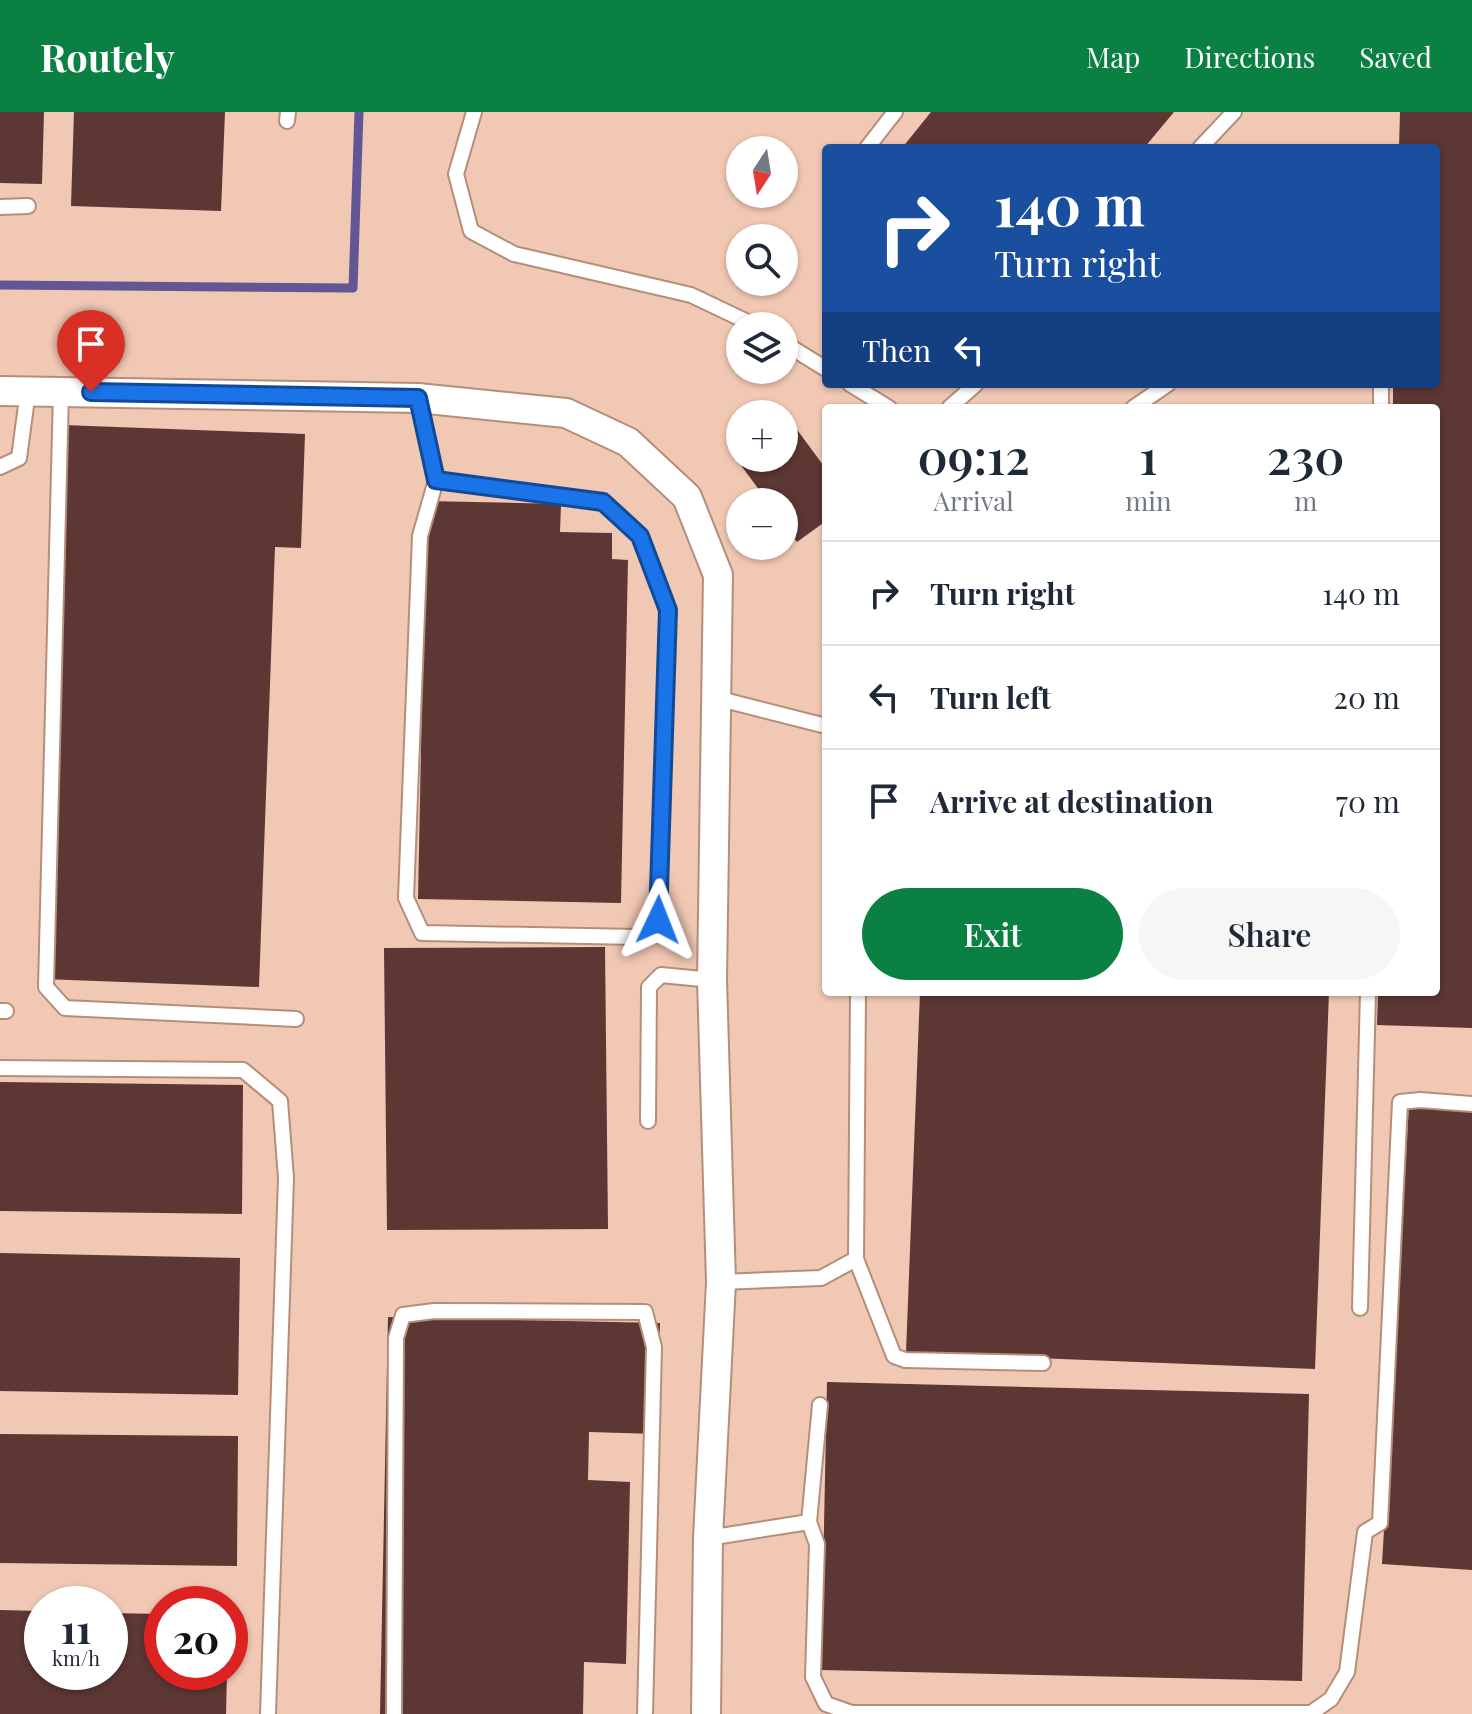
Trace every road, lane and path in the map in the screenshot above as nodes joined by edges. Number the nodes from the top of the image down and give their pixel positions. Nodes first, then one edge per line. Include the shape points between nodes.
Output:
1 (474, 112) edge
2 (895, 112) edge
3 (1234, 112) edge
4 (870, 144) edge
5 (1204, 144) edge
6 (28, 206) dead end
7 (0, 207) edge
8 (727, 312) edge
9 (798, 352) edge
10 (822, 367) edge
11 (856, 388) edge
12 (972, 388) edge
13 (1162, 388) edge
14 (0, 391) edge
15 (28, 391) junction
16 (61, 392) junction
17 (418, 398) junction
18 (882, 404) edge
19 (954, 404) edge
20 (1139, 404) edge
21 (0, 467) edge
22 (436, 480) junction
23 (716, 698) junction
24 (822, 725) edge
25 (712, 980) junction
26 (858, 996) edge
27 (1368, 996) edge
28 (296, 1019) dead end
29 (0, 1068) edge
30 (1472, 1104) edge
31 (648, 1121) dead end
32 (856, 1259) junction
33 (721, 1282) junction
34 (1360, 1308) dead end
35 (1043, 1363) dead end
36 (820, 1405) dead end
37 (809, 1522) junction
38 (708, 1538) junction
39 (268, 1714) edge
40 (394, 1714) edge
41 (645, 1714) edge
42 (706, 1714) edge

1 - 8 lane via 456,174 471,231 514,254 691,295
2 - 4 lane
3 - 5 lane
6 - 7 lane
9 - 10 lane
11 - 18 lane
12 - 19 lane
13 - 20 lane
14 - 15 street
15 - 16 street
15 - 21 lane via 19,458
16 - 17 street
16 - 28 lane via 46,987 65,1008
17 - 22 lane
17 - 23 street via 566,413 628,442 687,497 718,575
22 - 22 lane via 420,536 406,898 411,910 422,933 637,937 658,920 668,610 640,536 603,502
23 - 24 lane
23 - 25 street
25 - 31 lane via 661,975 649,987
25 - 33 street
26 - 32 lane
27 - 34 lane
29 - 39 lane via 243,1070 280,1101 286,1178
30 - 37 lane via 1400,1102 1380,1523 1365,1532 1347,1672 1331,1699 1311,1713 852,1713 826,1704 813,1677 817,1544
32 - 33 lane via 821,1278
32 - 35 lane via 894,1356
33 - 38 street
36 - 37 lane
37 - 38 lane
38 - 42 street
40 - 41 lane via 396,1338 403,1315 434,1311 645,1312 654,1347

